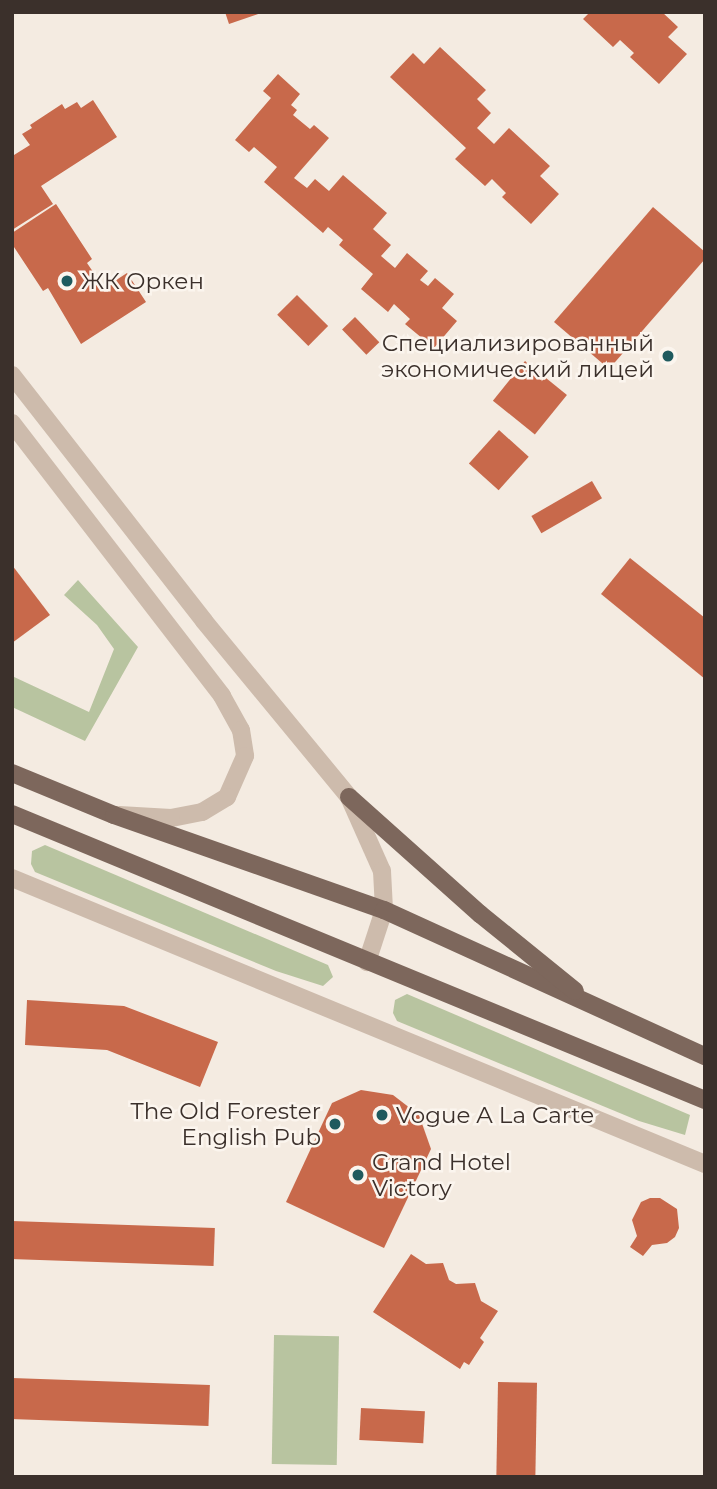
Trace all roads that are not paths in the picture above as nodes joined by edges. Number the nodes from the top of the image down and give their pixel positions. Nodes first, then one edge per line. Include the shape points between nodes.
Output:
1 (12, 375) edge
2 (12, 423) edge
3 (12, 773) edge
4 (349, 797) junction
5 (12, 814) edge
6 (114, 815) junction
7 (12, 878) edge
8 (384, 910) junction
9 (367, 962) junction
10 (597, 1008) junction
11 (705, 1056) edge
12 (705, 1100) edge
13 (705, 1164) edge

1 - 4 street
2 - 6 street via 222,696 241,730 246,756 227,797 202,812 171,818
3 - 6 main road
4 - 8 street via 382,871
4 - 10 main road via 480,914
5 - 9 main road
6 - 8 main road
7 - 13 street
8 - 9 street
8 - 10 main road
9 - 12 main road
10 - 11 main road

